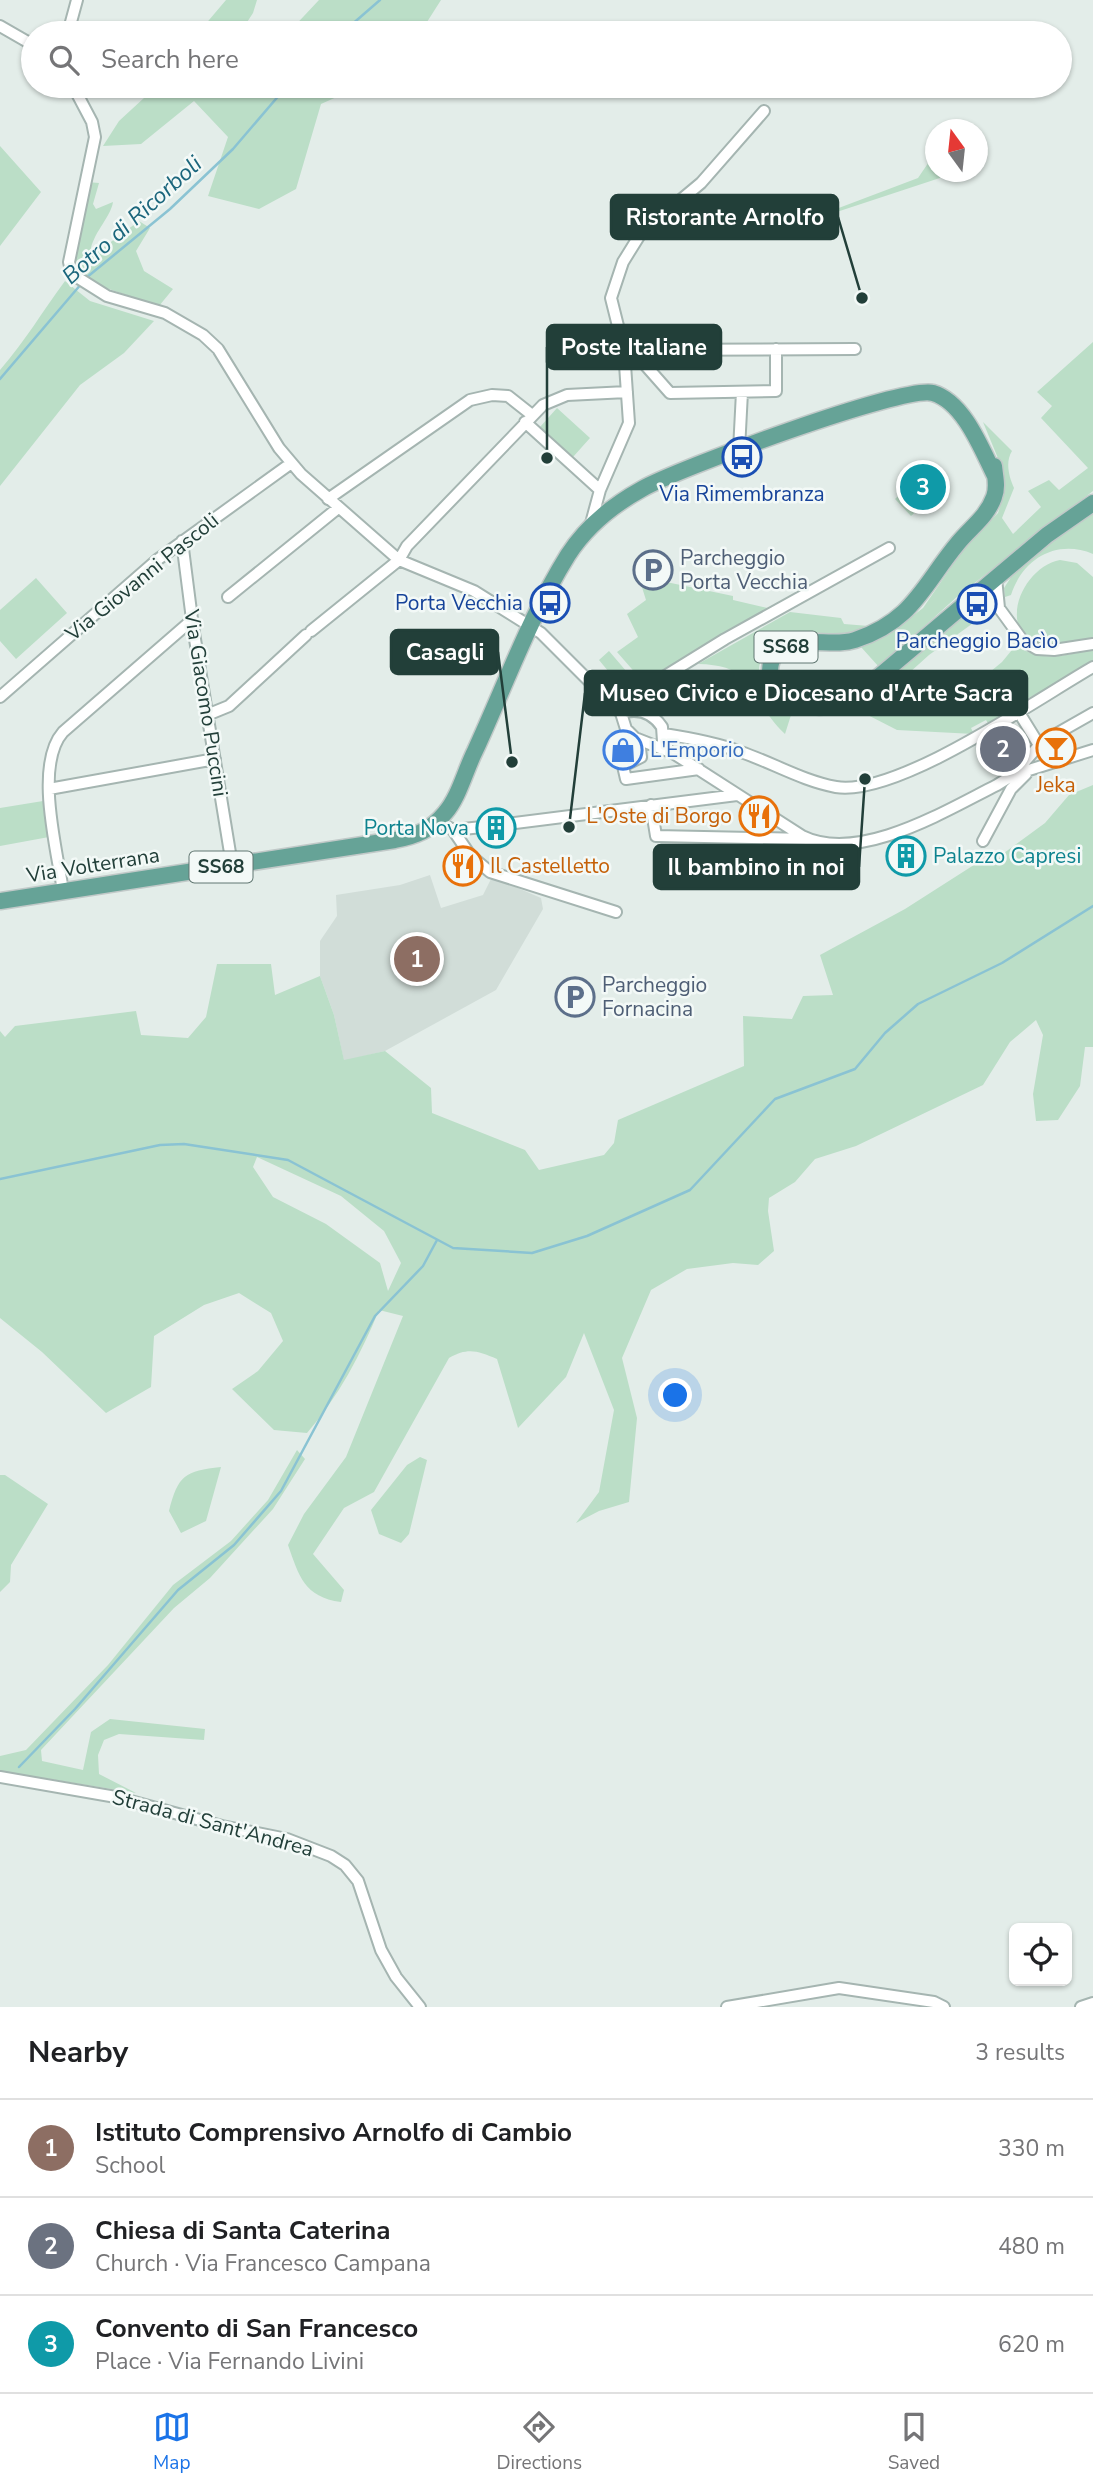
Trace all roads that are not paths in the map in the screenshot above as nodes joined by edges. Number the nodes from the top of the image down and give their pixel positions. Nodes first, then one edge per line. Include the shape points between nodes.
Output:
1 (77, 0) edge
2 (71, 21) edge
3 (0, 26) edge
4 (21, 38) edge
5 (79, 98) edge
6 (764, 111) dead end
7 (776, 349) junction
8 (855, 349) dead end
9 (628, 350) junction
10 (627, 392) junction
11 (742, 392) junction
12 (528, 419) junction
13 (739, 450) junction
14 (290, 464) junction
15 (600, 490) junction
16 (328, 499) junction
17 (1093, 503) edge
18 (338, 508) junction
19 (590, 527) junction
20 (182, 541) junction
21 (889, 548) dead end
22 (399, 560) junction
23 (996, 578) junction
24 (976, 594) junction
25 (228, 597) dead end
26 (999, 608) junction
27 (192, 620) junction
28 (532, 627) junction
29 (1093, 644) edge
30 (1093, 667) edge
31 (0, 697) edge
32 (618, 710) junction
33 (1018, 711) junction
34 (1093, 713) edge
35 (207, 715) junction
36 (664, 734) junction
37 (639, 740) junction
38 (1039, 745) junction
39 (659, 746) junction
40 (1093, 750) edge
41 (215, 759) junction
42 (699, 769) junction
43 (1029, 772) junction
44 (1013, 775) junction
45 (50, 789) junction
46 (737, 795) junction
47 (651, 805) junction
48 (438, 821) junction
49 (458, 830) junction
50 (762, 839) junction
51 (807, 839) junction
52 (983, 841) dead end
53 (687, 862) dead end
54 (763, 862) junction
55 (794, 863) dead end
56 (232, 865) junction
57 (62, 891) junction
58 (0, 901) edge
59 (616, 912) dead end
60 (0, 1777) edge
61 (1093, 2003) edge
62 (420, 2007) edge
63 (727, 2007) edge
64 (944, 2007) edge
65 (1081, 2007) edge

1 - 2 street
3 - 4 street
5 - 14 street via 95,137 69,262 72,274 97,290 168,315 210,340
6 - 9 street via 697,187 632,245 611,298
7 - 8 street
7 - 9 street
7 - 11 street via 776,391
9 - 10 street
9 - 11 street via 670,393
10 - 12 street via 560,397
10 - 15 street via 628,428
11 - 13 street
12 - 15 street
12 - 16 street via 509,396 474,398
12 - 22 street via 407,546
13 - 19 main road, SS68 via 650,484
13 - 24 main road, SS68 via 852,410 906,385 938,384 955,395 992,455 996,490 989,509 914,604 855,640 784,647 772,660 772,681 782,696 821,707 844,703
14 - 16 street
14 - 20 street, Via Giovanni Pascoli
15 - 19 street
16 - 18 street
17 - 23 main road, SS68
18 - 22 street
18 - 25 street
19 - 28 main road, SS68 via 559,570
20 - 27 street, Via Giacomo Puccini
20 - 31 street, Via Giovanni Pascoli
21 - 32 street via 644,689
22 - 28 street via 474,591
22 - 35 street via 229,706
23 - 24 main road, SS68
23 - 26 street
24 - 26 street
26 - 29 street via 1018,634 1040,650
27 - 35 street, Via Giacomo Puccini
27 - 45 street via 64,732 50,755
28 - 32 street
28 - 48 main road, SS68 via 452,802
30 - 33 street
32 - 36 street via 645,712 659,722
32 - 37 street via 626,729
33 - 36 street via 914,769 875,783 845,787 804,778 730,748
33 - 38 street
34 - 38 street
35 - 41 street, Via Giacomo Puccini
36 - 39 street
37 - 39 street
37 - 42 street via 641,757 623,766 626,779
38 - 44 street
39 - 42 street
40 - 43 street
41 - 45 street
41 - 56 street, Via Giacomo Puccini
42 - 46 street
43 - 44 street
43 - 52 street via 1011,789
44 - 51 street via 880,838 840,845
45 - 57 street
46 - 47 street
46 - 51 street
47 - 49 street
47 - 50 street via 656,836
48 - 49 street
48 - 56 main road, Via Volterrana / SS68 via 407,838
49 - 59 street via 470,855 490,872
50 - 51 street
50 - 54 street
53 - 54 street
54 - 55 street
56 - 57 main road, Via Volterrana / SS68
57 - 58 main road, Via Volterrana / SS68
60 - 62 street, Strada di Sant'Andrea via 116,1797 287,1839 331,1856 358,1881 381,1951
61 - 65 street
63 - 64 street via 846,1988

